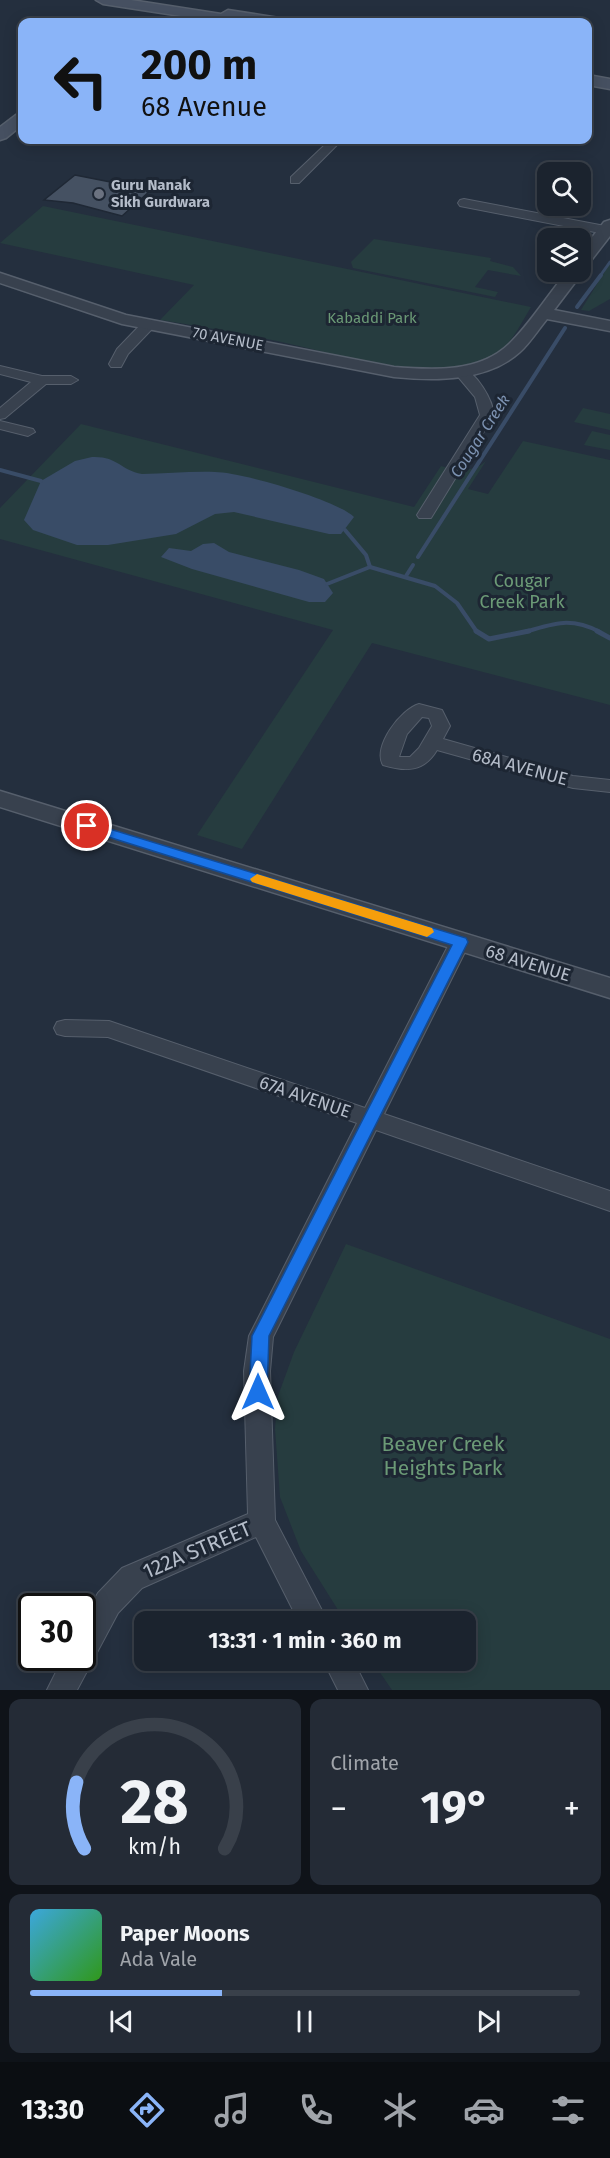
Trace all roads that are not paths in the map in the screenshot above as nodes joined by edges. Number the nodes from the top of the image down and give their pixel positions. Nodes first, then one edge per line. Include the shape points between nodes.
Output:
1 (103, 0) edge
2 (144, 0) edge
3 (177, 8) edge
4 (156, 18) edge
5 (226, 18) edge
6 (250, 18) edge
7 (592, 75) edge
8 (610, 78) edge
9 (592, 81) edge
10 (610, 84) edge
11 (18, 121) edge
12 (0, 135) edge
13 (18, 136) edge
14 (332, 144) edge
15 (0, 148) edge
16 (295, 180) dead end
17 (464, 203) dead end
18 (608, 228) edge
19 (591, 250) edge
20 (0, 278) edge
21 (567, 282) edge
22 (542, 313) junction
23 (148, 325) junction
24 (610, 326) edge
25 (116, 364) dead end
26 (0, 370) edge
27 (461, 372) junction
28 (42, 380) junction
29 (70, 380) dead end
30 (0, 415) edge
31 (0, 425) edge
32 (28, 432) dead end
33 (425, 515) dead end
34 (431, 742) dead end
35 (610, 786) edge
36 (0, 799) edge
37 (460, 942) junction
38 (610, 988) edge
39 (65, 1028) dead end
40 (370, 1119) junction
41 (610, 1201) edge
42 (262, 1522) junction
43 (308, 1611) edge
44 (96, 1624) edge
45 (71, 1671) edge
46 (343, 1671) edge
47 (61, 1690) edge
48 (354, 1690) edge

1 - 3 main road
2 - 3 main road
3 - 4 main road
3 - 5 main road
3 - 6 main road
7 - 8 main road
9 - 10 main road
11 - 12 main road
13 - 15 main road
14 - 16 street
17 - 18 street
18 - 19 street
20 - 23 street, 70 AVENUE via 90,310
21 - 22 street, 70 AVENUE
22 - 24 street
22 - 27 street, 70 AVENUE via 504,358
23 - 25 street
23 - 27 street, 70 AVENUE via 394,372
26 - 28 street
27 - 33 street via 483,399 487,415
28 - 29 street
28 - 30 street
31 - 32 street
34 - 35 street, 68A AVENUE via 573,782
36 - 37 street, 68 AVENUE
37 - 38 street, 68 AVENUE
37 - 40 street, 122A STREET
39 - 40 street, 67A AVENUE via 109,1029
40 - 41 street, 67A AVENUE
40 - 42 street, 122A STREET via 261,1336 257,1371
42 - 43 street
42 - 44 street, 122A STREET via 132,1578 108,1603
45 - 47 street
46 - 48 street

